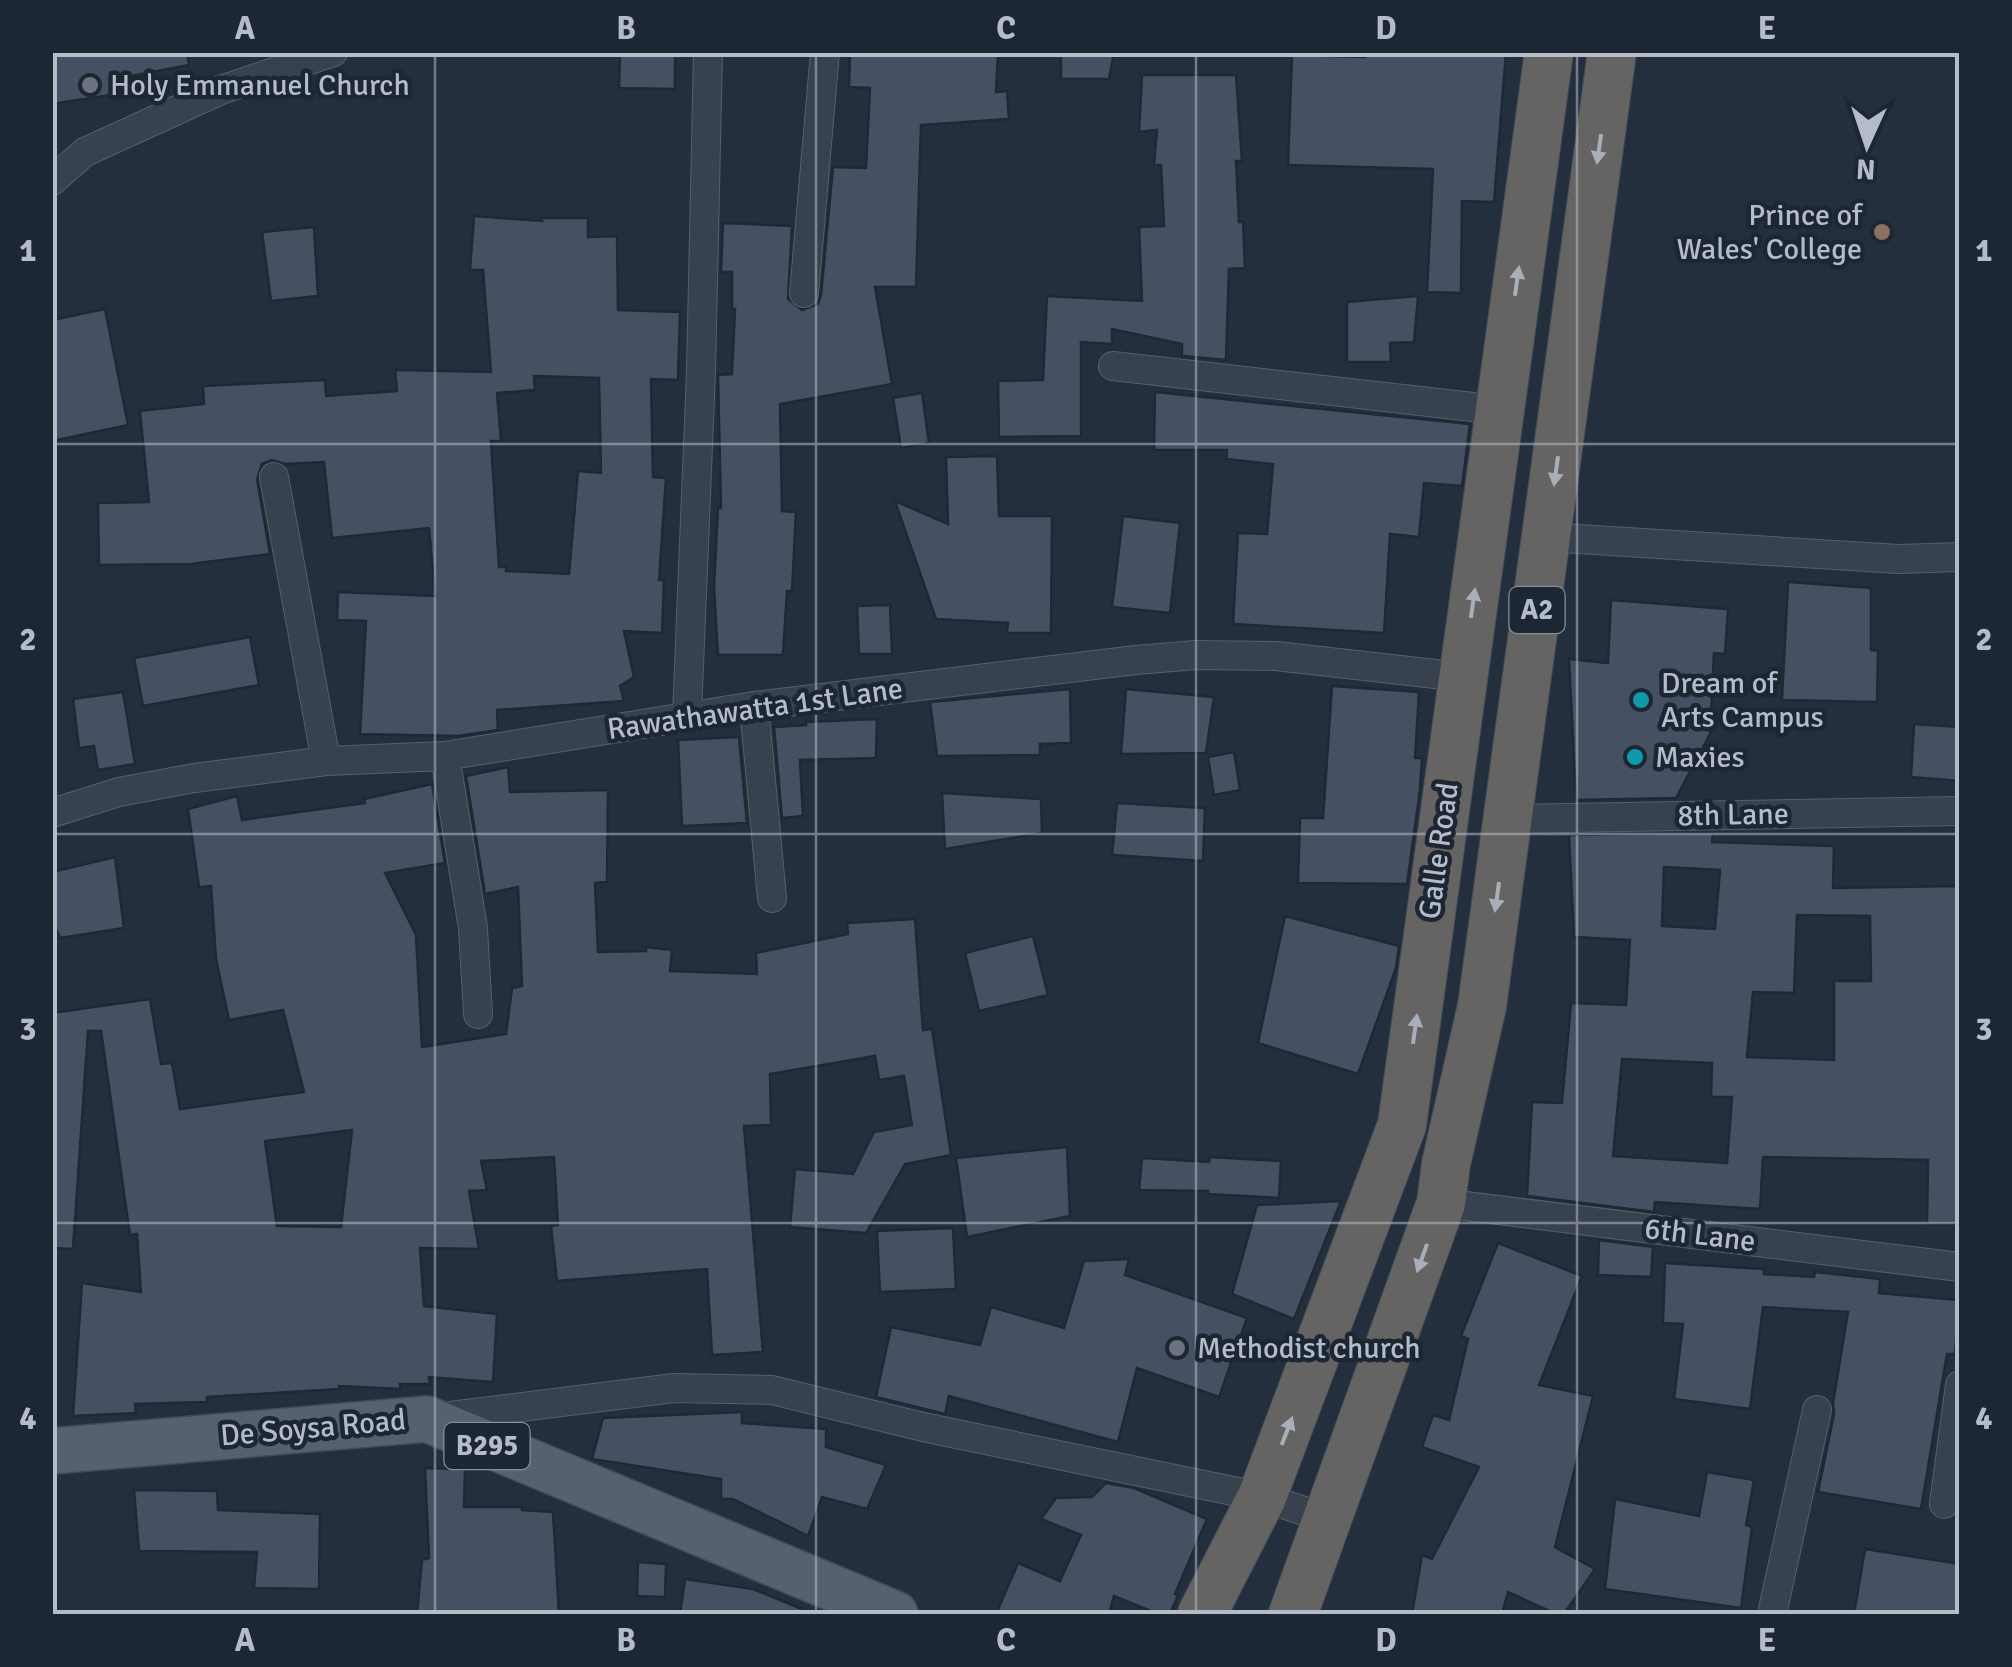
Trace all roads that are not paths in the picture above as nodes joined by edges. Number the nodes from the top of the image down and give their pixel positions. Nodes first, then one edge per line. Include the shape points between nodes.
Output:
1 (333, 52) edge
2 (708, 52) edge
3 (824, 52) edge
4 (1549, 52) edge
5 (1612, 52) edge
6 (52, 181) edge
7 (804, 293) dead end
8 (1113, 366) dead end
9 (1499, 410) junction
10 (274, 477) dead end
11 (1547, 537) junction
12 (1960, 557) edge
13 (1462, 678) junction
14 (754, 706) junction
15 (687, 716) junction
16 (445, 756) junction
17 (326, 760) junction
18 (1960, 811) edge
19 (52, 813) edge
20 (1507, 819) junction
21 (772, 898) dead end
22 (478, 1014) dead end
23 (1441, 1204) junction
24 (1960, 1267) edge
25 (1960, 1385) edge
26 (1817, 1410) dead end
27 (427, 1419) junction
28 (52, 1451) edge
29 (1262, 1497) junction
30 (1944, 1504) dead end
31 (1328, 1518) junction
32 (895, 1614) edge
33 (1202, 1614) edge
34 (1292, 1614) edge
35 (1772, 1614) edge

1 - 6 street via 222,90 85,152
2 - 15 street
3 - 7 street
9 -> 4 highway, Galle Road / A2
5 -> 11 highway, A2
8 - 9 street
13 -> 9 highway, Galle Road / A2
10 - 17 street
11 - 12 street
11 - 20 highway, A2
13 - 14 street, Rawathawatta 1st Lane via 1276,656 1196,655
29 -> 13 highway, Galle Road / A2 via 1402,1125
14 - 15 street, Rawathawatta 1st Lane
14 - 21 street
15 - 16 street, Rawathawatta 1st Lane
16 - 17 street, Rawathawatta 1st Lane
16 - 22 street via 473,928
17 - 19 street, Rawathawatta 1st Lane via 118,792
18 - 20 street, 8th Lane
20 -> 23 highway, A2 via 1482,1006
23 - 24 street, 6th Lane
23 -> 31 highway, A2
25 - 30 street
26 - 35 street
27 - 28 main road, De Soysa Road / B295
27 - 29 street via 674,1388 772,1390
27 - 32 main road, De Soysa Road / B295
29 - 31 street
29 - 33 highway, Galle Road / A2
31 - 34 highway, A2

